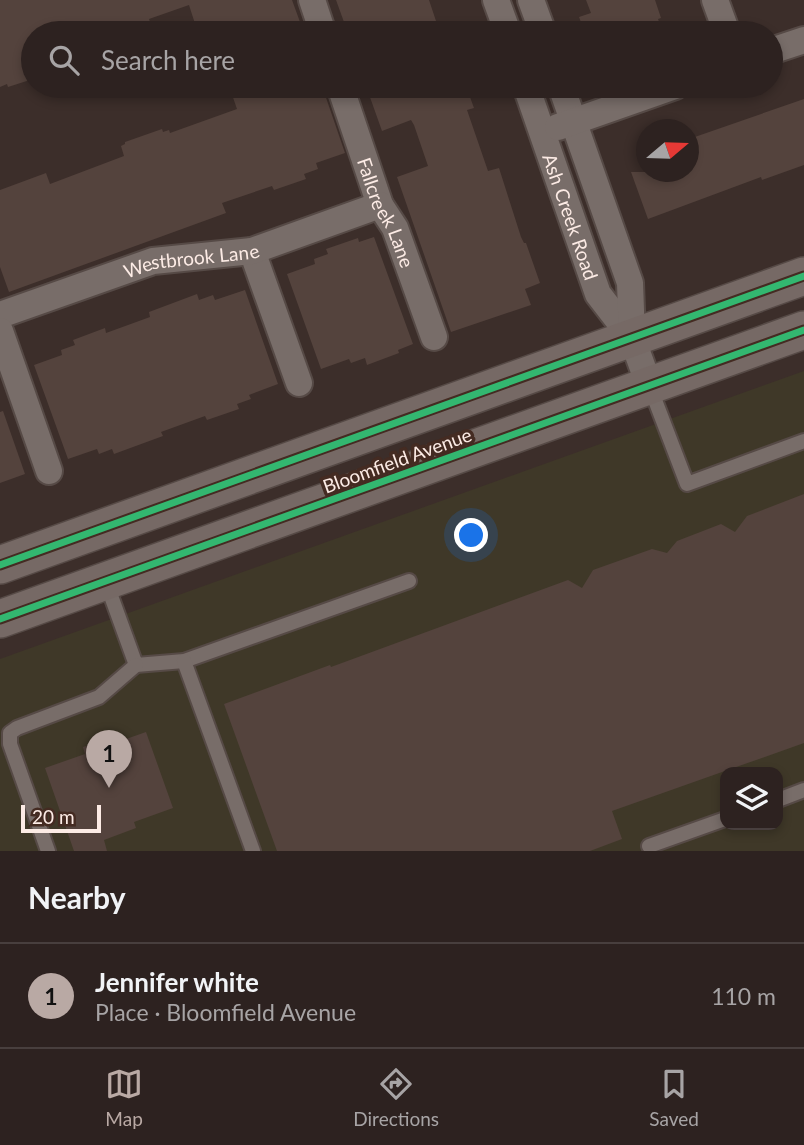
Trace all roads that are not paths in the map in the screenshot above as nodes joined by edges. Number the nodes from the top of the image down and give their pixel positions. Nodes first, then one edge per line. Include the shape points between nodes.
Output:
1 (312, 0) edge
2 (496, 0) edge
3 (531, 0) edge
4 (715, 0) edge
5 (319, 21) edge
6 (504, 21) edge
7 (539, 21) edge
8 (723, 21) edge
9 (804, 40) edge
10 (783, 47) edge
11 (344, 98) edge
12 (530, 98) edge
13 (565, 98) edge
14 (641, 98) edge
15 (573, 122) junction
16 (542, 133) junction
17 (380, 205) junction
18 (252, 251) junction
19 (804, 276) edge
20 (0, 315) edge
21 (804, 330) edge
22 (0, 331) edge
23 (434, 337) dead end
24 (632, 338) junction
25 (299, 383) dead end
26 (649, 386) junction
27 (804, 441) edge
28 (49, 471) dead end
29 (0, 565) edge
30 (106, 581) junction
31 (409, 581) dead end
32 (0, 619) edge
33 (184, 661) junction
34 (136, 665) junction
35 (804, 790) edge
36 (783, 798) edge
37 (720, 821) edge
38 (649, 846) dead end
39 (48, 851) edge
40 (253, 851) edge

1 - 5 street
2 - 6 street
3 - 7 street
4 - 8 street
9 - 10 street
11 - 17 street, Fallcreek Lane
12 - 16 street, Ash Creek Road
13 - 15 street, Ash Creek Road
14 - 15 street
15 - 16 street
15 - 24 street, Ash Creek Road via 630,284
16 - 24 street, Ash Creek Road via 598,294
17 - 18 street, Westbrook Lane
17 - 23 street, Fallcreek Lane via 395,228
18 - 20 street, Westbrook Lane via 153,261
18 - 25 street
19 - 24 main road, Bloomfield Avenue
21 - 26 main road, Bloomfield Avenue
22 - 28 street
24 - 26 street, Ash Creek Road
24 - 29 main road, Bloomfield Avenue
26 - 27 lane via 687,484
26 - 30 main road, Bloomfield Avenue
30 - 32 main road, Bloomfield Avenue
30 - 34 lane
31 - 33 lane
33 - 34 lane
33 - 40 lane
34 - 39 lane via 99,697 10,733
35 - 36 lane
37 - 38 lane

